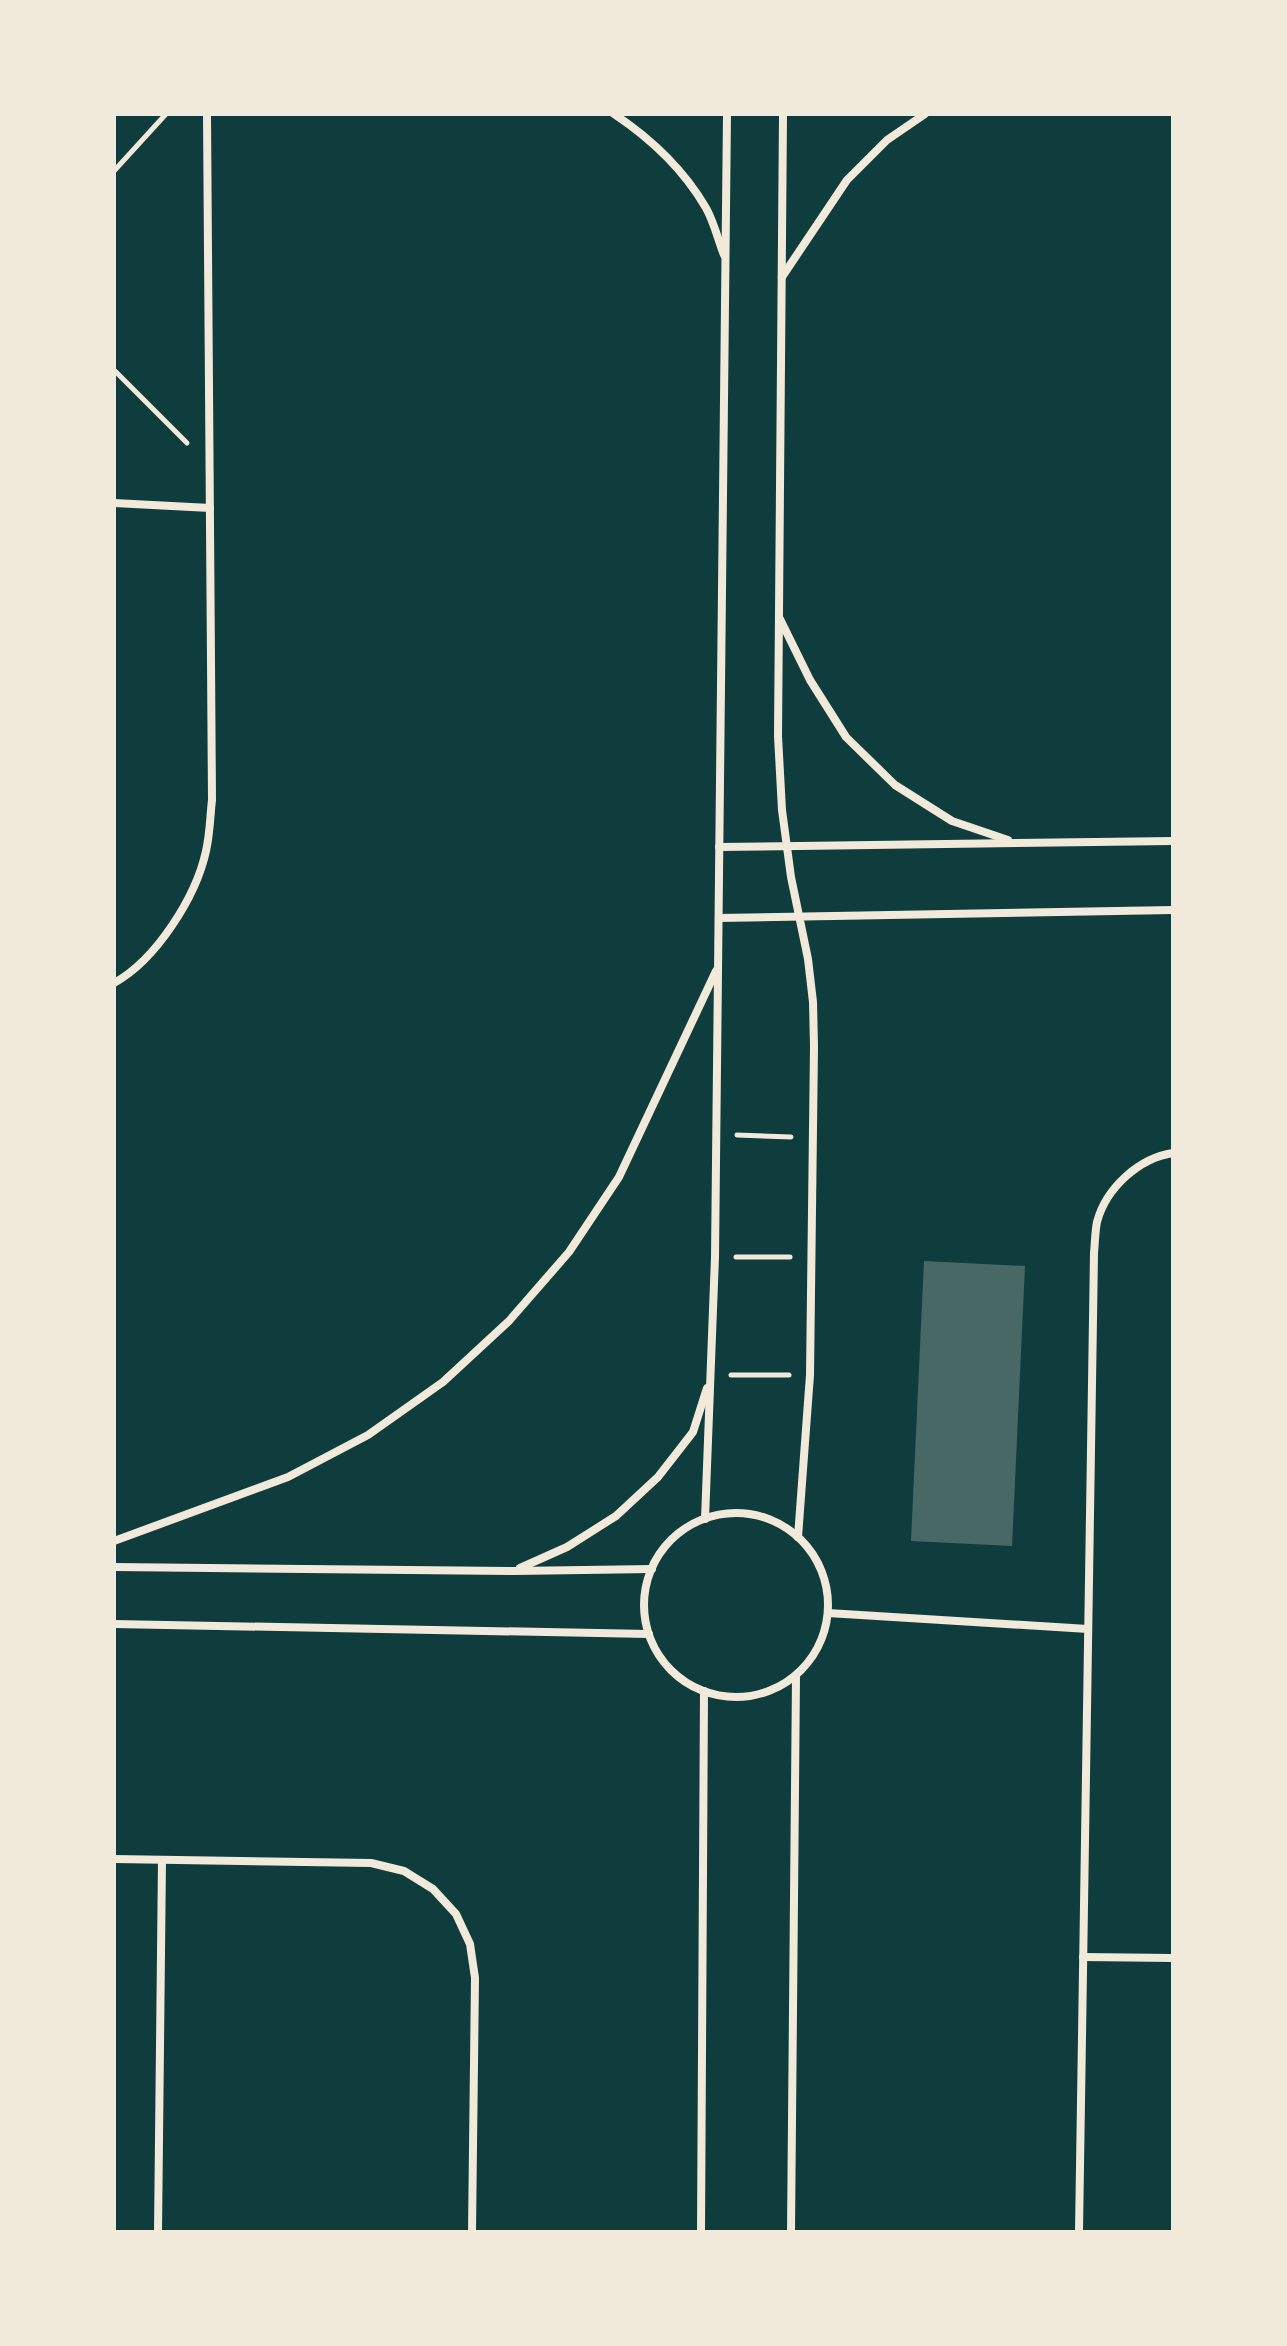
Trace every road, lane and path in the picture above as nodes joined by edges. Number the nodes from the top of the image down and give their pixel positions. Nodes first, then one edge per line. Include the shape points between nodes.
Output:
1 (166, 114) edge
2 (207, 114) edge
3 (614, 114) edge
4 (727, 114) edge
5 (783, 114) edge
6 (925, 114) edge
7 (114, 171) edge
8 (725, 259) junction
9 (782, 278) junction
10 (114, 370) edge
11 (209, 465) junction
12 (114, 503) edge
13 (210, 508) junction
14 (779, 617) junction
15 (1173, 841) edge
16 (1016, 843) junction
17 (786, 846) junction
18 (719, 847) junction
19 (1173, 910) edge
20 (801, 917) junction
21 (719, 918) junction
22 (718, 967) junction
23 (114, 983) edge
24 (716, 1134) junction
25 (813, 1138) junction
26 (1173, 1153) edge
27 (715, 1257) junction
28 (811, 1257) junction
29 (711, 1375) junction
30 (810, 1375) junction
31 (705, 1519) junction
32 (798, 1537) junction
33 (114, 1541) edge
34 (114, 1567) edge
35 (652, 1569) junction
36 (515, 1571) junction
37 (828, 1613) junction
38 (114, 1624) edge
39 (1088, 1629) junction
40 (649, 1634) junction
41 (796, 1676) junction
42 (704, 1691) junction
43 (114, 1859) edge
44 (162, 1860) junction
45 (1083, 1957) junction
46 (1173, 1958) edge
47 (158, 2232) edge
48 (472, 2232) edge
49 (701, 2232) edge
50 (791, 2232) edge
51 (1079, 2232) edge

1 - 7 path
2 - 11 street
3 - 8 street via 674,164 706,209
4 - 8 street
5 - 9 street
6 - 9 street via 887,140 847,180
8 - 18 street
9 - 14 street
10 - 11 path
11 - 13 street
12 - 13 street
13 - 23 street via 212,800 206,852 189,900 160,943
14 - 16 street via 846,737 895,785 952,821
14 - 17 street via 778,736
15 - 16 street
16 - 17 street
17 - 18 street
17 - 20 street
18 - 21 street
19 - 20 street
20 - 21 street
20 - 25 street via 813,1002
21 - 22 street
22 - 24 street
22 - 33 street via 619,1177 569,1252 509,1321 443,1382 368,1435 288,1477
24 - 25 path
24 - 27 street
25 - 28 street
26 - 39 street via 1134,1169 1111,1193 1097,1221
27 - 28 path
27 - 29 street
28 - 30 street
29 - 30 path
29 - 31 street
29 - 36 street via 693,1432 658,1477 616,1516
30 - 32 street
31 - 32 street via 754,1515
31 - 35 street via 673,1538
32 - 37 street via 822,1572
34 - 36 street
35 - 36 street
35 - 40 street via 644,1601
37 - 39 street
37 - 41 street via 818,1647
38 - 40 street
39 - 45 street
40 - 42 street via 664,1663
41 - 42 street via 752,1695
41 - 50 street
42 - 49 street
43 - 44 street
44 - 47 street
44 - 48 street via 371,1863 404,1871 433,1889 456,1914 470,1944 475,1978
45 - 46 street
45 - 51 street

